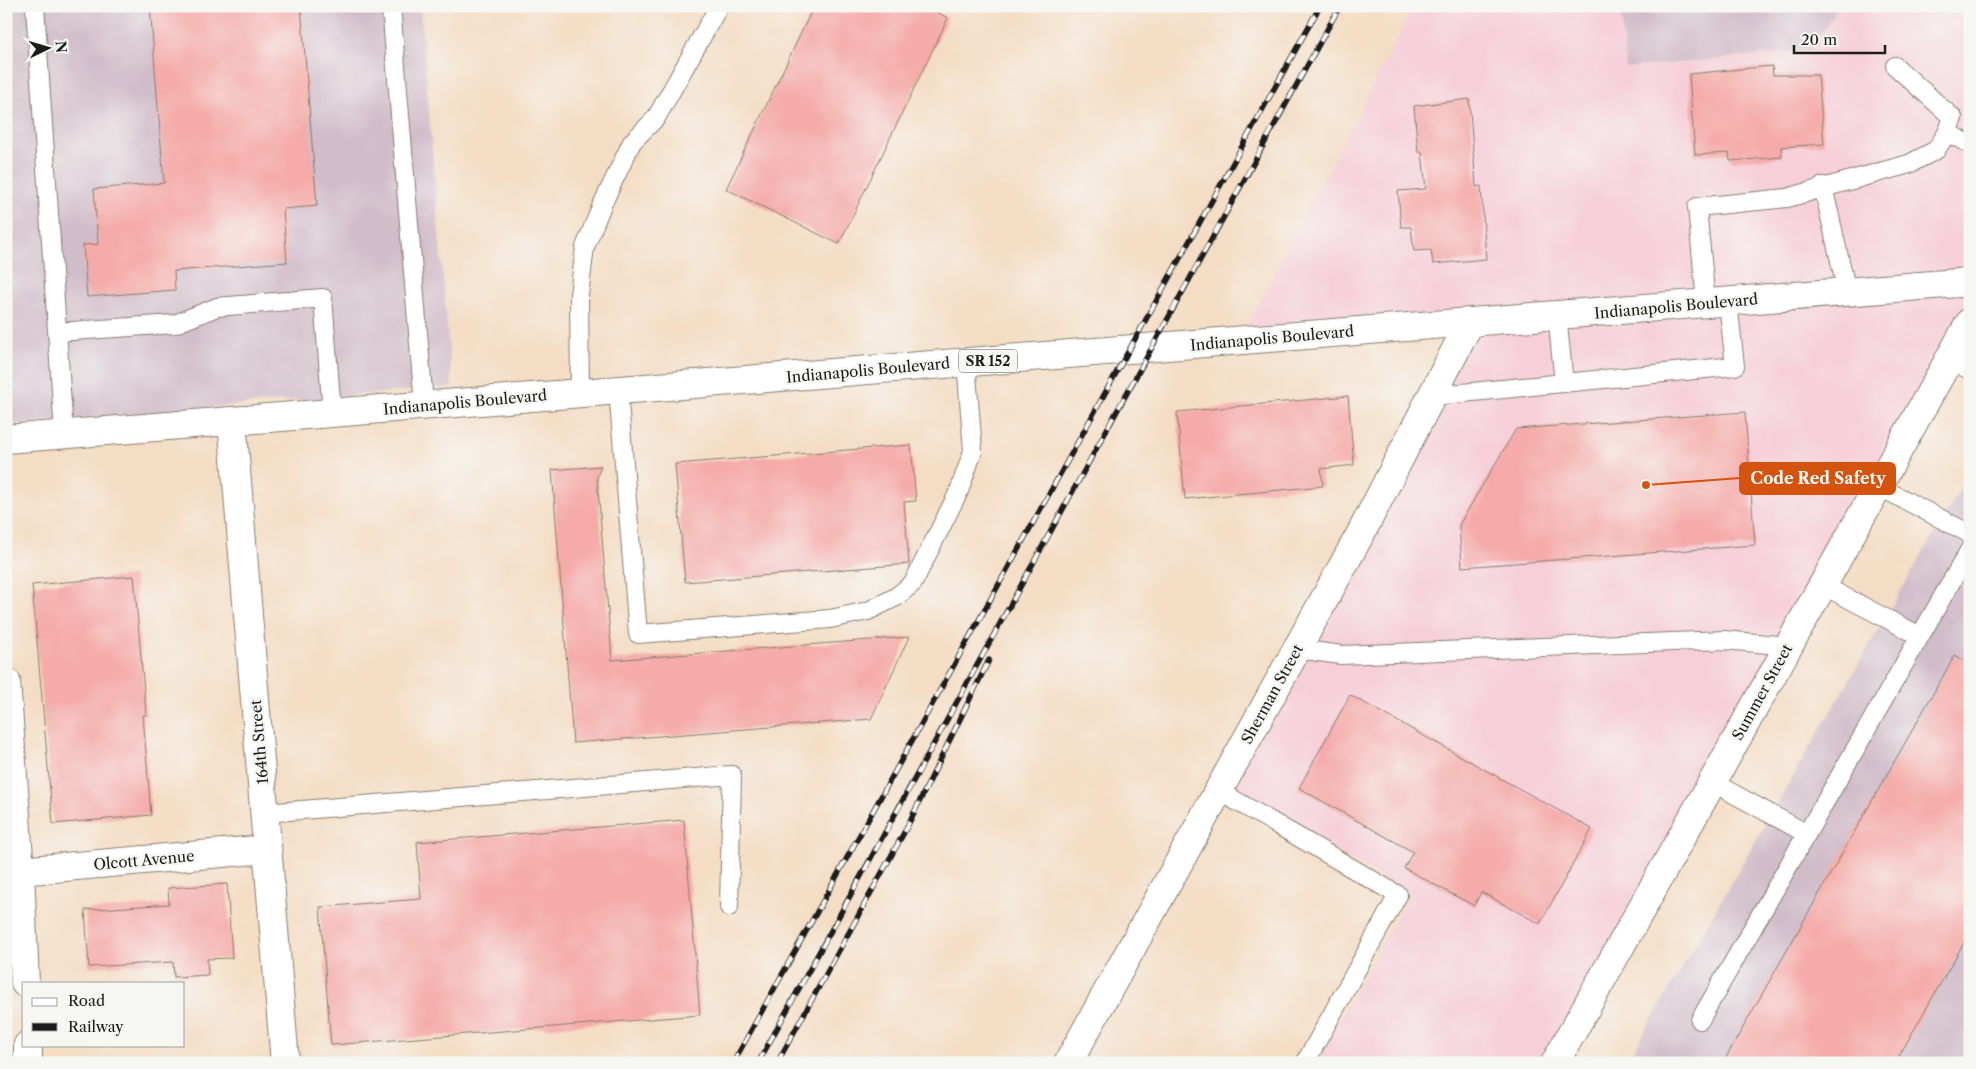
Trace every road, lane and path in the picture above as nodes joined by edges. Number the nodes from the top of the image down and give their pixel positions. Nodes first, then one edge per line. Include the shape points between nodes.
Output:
1 (35, 6) edge
2 (391, 6) edge
3 (719, 6) edge
4 (1895, 66) dead end
5 (1947, 133) junction
6 (1970, 144) edge
7 (1823, 186) junction
8 (1970, 282) edge
9 (1847, 292) junction
10 (1717, 303) junction
11 (1557, 315) junction
12 (1470, 322) junction
13 (1970, 322) edge
14 (58, 332) junction
15 (966, 362) junction
16 (1959, 365) edge
17 (1564, 383) junction
18 (618, 390) junction
19 (580, 393) junction
20 (1432, 396) junction
21 (424, 406) junction
22 (332, 413) junction
23 (232, 421) junction
24 (64, 434) junction
25 (6, 439) edge
26 (1878, 486) junction
27 (1970, 534) edge
28 (1970, 549) edge
29 (1822, 586) junction
30 (1920, 636) junction
31 (1789, 646) junction
32 (1297, 649) junction
33 (6, 681) edge
34 (1712, 782) junction
35 (1219, 791) junction
36 (265, 814) junction
37 (1807, 834) junction
38 (267, 849) junction
39 (20, 871) junction
40 (729, 907) dead end
41 (25, 982) edge
42 (1700, 1020) dead end
43 (28, 1046) edge
44 (28, 1063) edge
45 (285, 1063) edge
46 (1068, 1063) edge
47 (1305, 1063) edge
48 (1555, 1063) edge

1 - 14 lane
2 - 21 lane
3 - 19 lane via 656,118 632,142 585,247 579,295
4 - 5 lane via 1953,118
5 - 6 lane
5 - 7 lane via 1936,150 1909,164
7 - 9 lane
7 - 10 lane via 1787,198 1697,207
8 - 9 street, Indianapolis Boulevard / SR 152
9 - 10 street, Indianapolis Boulevard / SR 152
10 - 11 street, Indianapolis Boulevard / SR 152
10 - 17 lane via 1734,366
11 - 12 street, Indianapolis Boulevard / SR 152
11 - 17 lane
12 - 15 street, Indianapolis Boulevard / SR 152
12 - 20 street, Sherman Street
13 - 16 street, Summer Street
14 - 22 lane via 175,324 217,307 323,298
14 - 24 lane
15 - 18 street, Indianapolis Boulevard / SR 152
15 - 18 lane via 973,451 959,491 913,582 902,592 868,611 830,619 657,633 638,634
16 - 26 street, Summer Street
17 - 20 lane
18 - 19 street, Indianapolis Boulevard / SR 152
19 - 21 street, Indianapolis Boulevard / SR 152
20 - 32 street, Sherman Street
21 - 22 street, Indianapolis Boulevard / SR 152
22 - 23 street, Indianapolis Boulevard / SR 152
23 - 24 street, Indianapolis Boulevard / SR 152
23 - 36 street, 164th Street
24 - 25 street, Indianapolis Boulevard / SR 152
26 - 27 lane
26 - 29 street, Summer Street
28 - 30 lane
29 - 30 lane
29 - 31 street, Summer Street
30 - 37 lane
31 - 32 lane via 1724,640 1341,655
31 - 34 street, Summer Street
32 - 35 street, Sherman Street
33 - 39 street
34 - 37 lane
34 - 48 street, Summer Street
35 - 46 street, Sherman Street
35 - 47 lane via 1398,895
36 - 38 street, 164th Street
36 - 40 lane via 732,775
37 - 42 lane
38 - 39 street, Olcott Avenue
38 - 45 street, 164th Street
39 - 41 street
43 - 44 street

